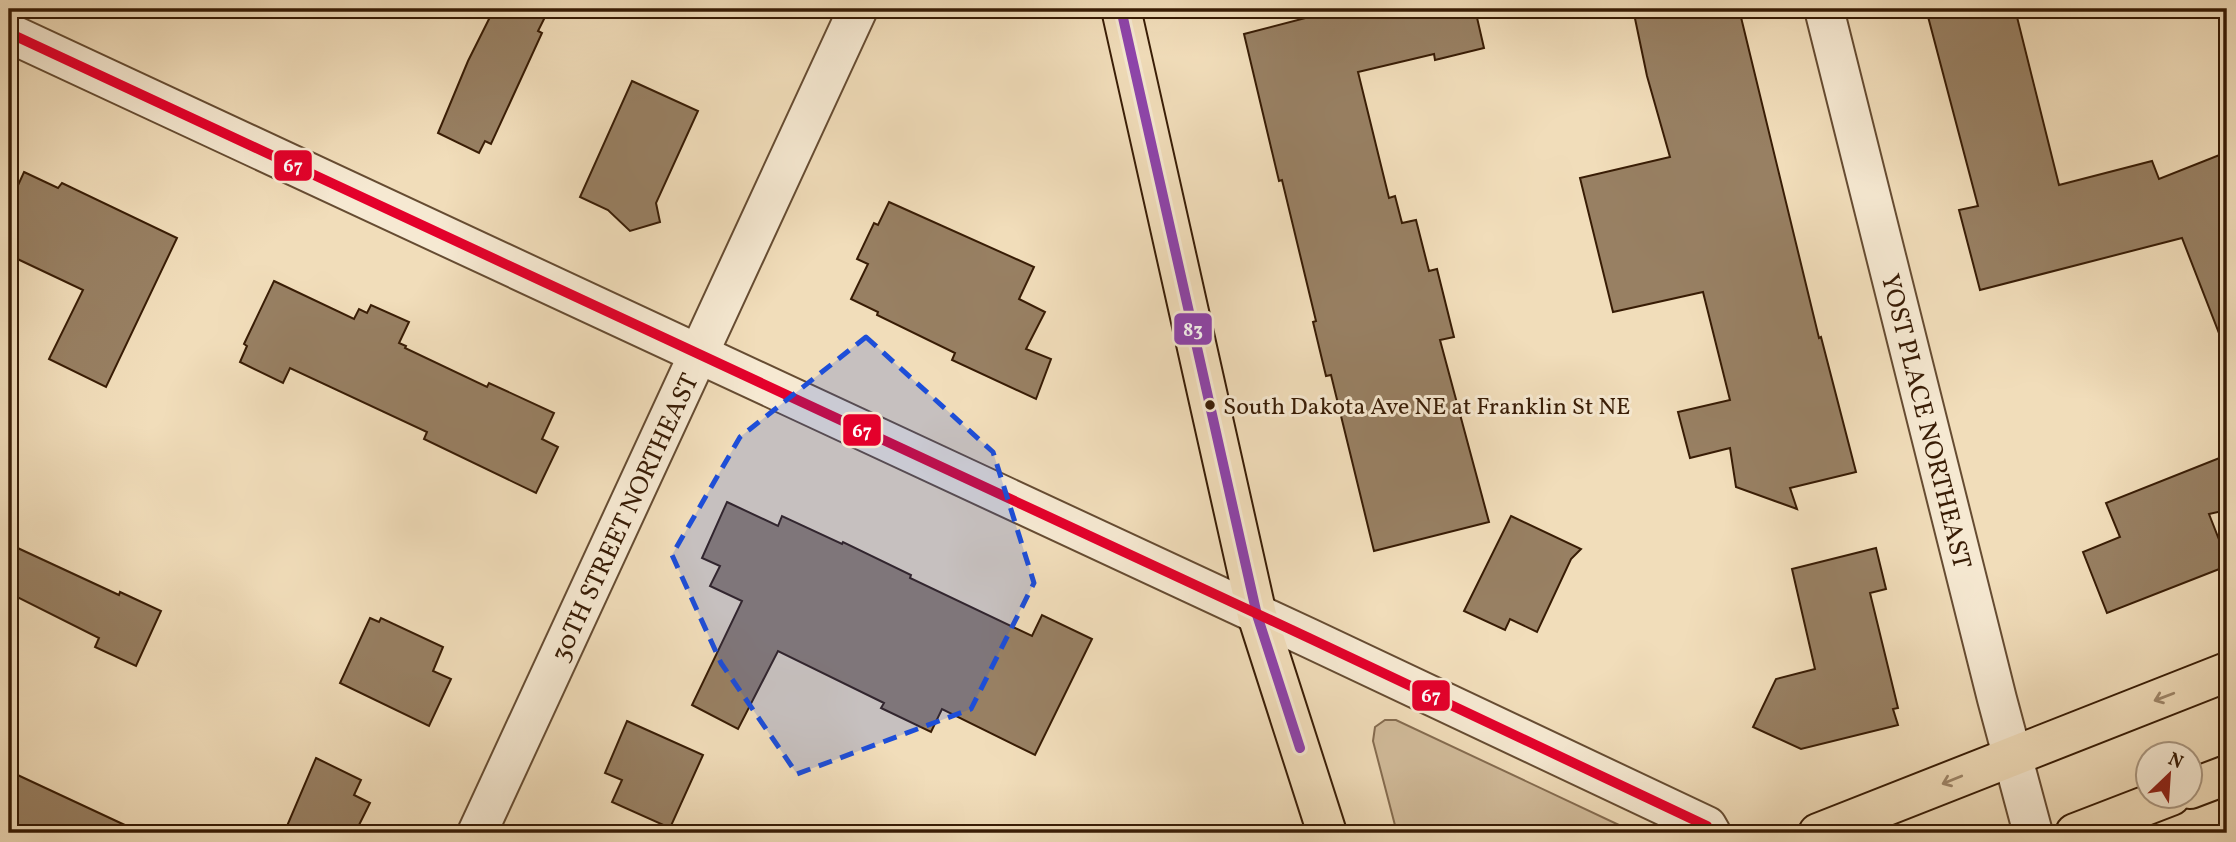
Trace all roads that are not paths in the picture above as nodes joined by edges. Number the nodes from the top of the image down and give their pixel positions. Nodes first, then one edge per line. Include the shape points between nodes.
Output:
1 (858, 9) edge
2 (1121, 9) edge
3 (1824, 9) edge
4 (9, 33) edge
5 (700, 355) junction
6 (1257, 615) junction
7 (2227, 672) edge
8 (2013, 756) junction
9 (2227, 775) edge
10 (2204, 784) edge
11 (2135, 810) edge
12 (477, 833) edge
13 (1327, 833) edge
14 (1711, 833) edge
15 (1818, 833) edge
16 (2033, 833) edge
17 (2075, 833) edge

1 - 5 street, 30TH STREET NORTHEAST
2 - 6 main road
3 - 8 street, YOST PLACE NORTHEAST
4 - 5 street
5 - 6 street
5 - 12 street, 30TH STREET NORTHEAST
6 - 13 main road
6 - 14 street via 1707,826
7 -> 8 main road
8 -> 15 main road
8 - 16 street, YOST PLACE NORTHEAST
9 - 10 main road
11 - 17 main road

